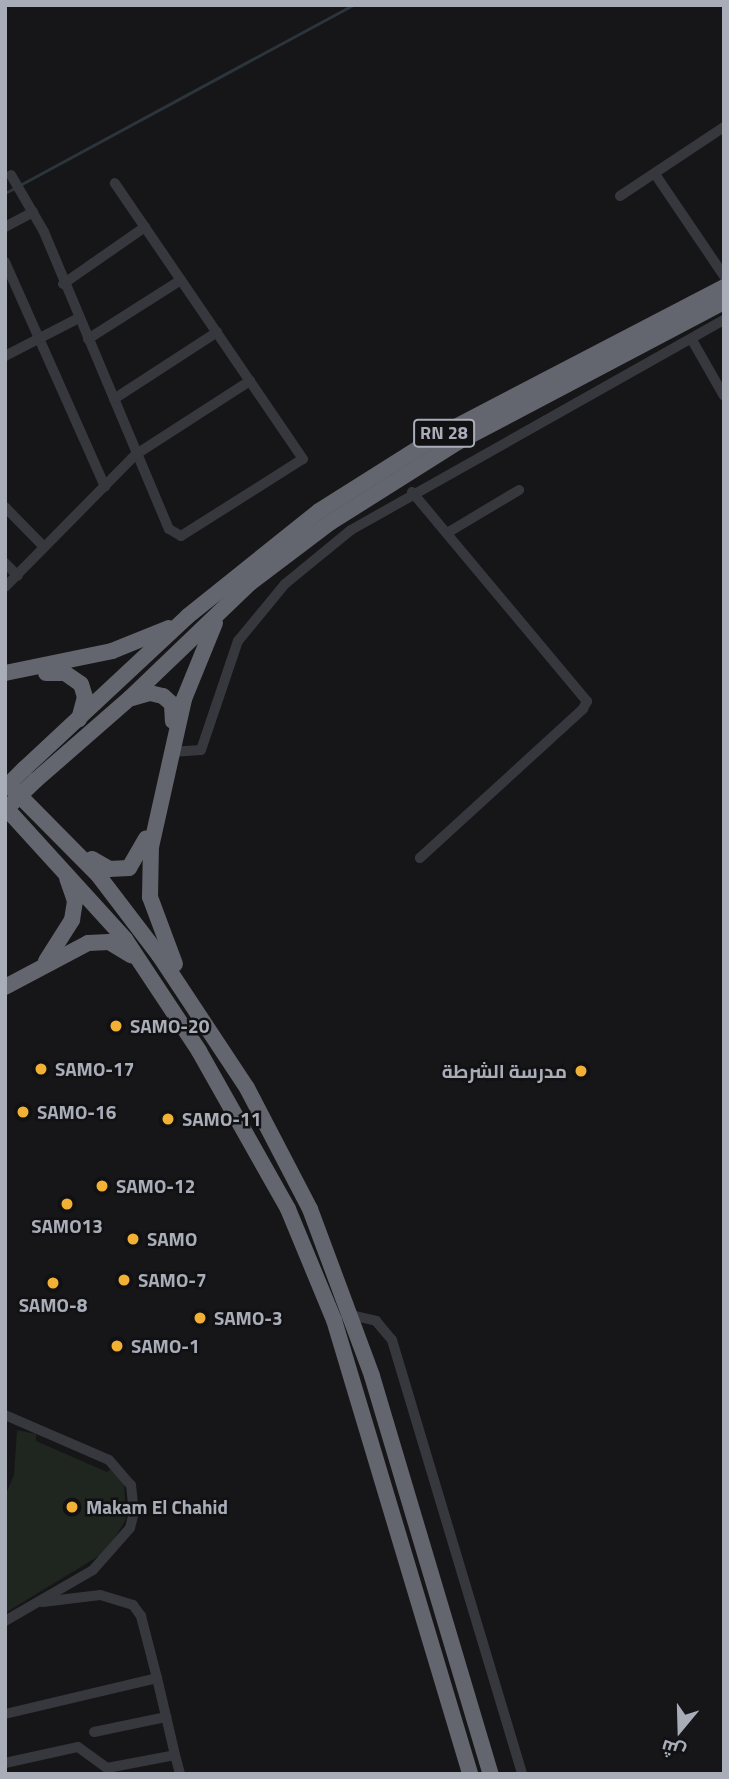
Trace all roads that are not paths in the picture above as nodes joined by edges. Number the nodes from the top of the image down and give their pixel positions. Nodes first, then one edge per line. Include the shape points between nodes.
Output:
1 (724, 127) edge
2 (655, 174) junction
3 (11, 175) dead end
4 (115, 183) dead end
5 (620, 196) dead end
6 (33, 212) junction
7 (5, 227) edge
8 (145, 227) junction
9 (5, 262) edge
10 (724, 276) edge
11 (181, 280) junction
12 (63, 284) junction
13 (724, 287) edge
14 (724, 302) edge
15 (79, 318) junction
16 (724, 320) edge
17 (217, 332) junction
18 (41, 337) junction
19 (88, 339) junction
20 (692, 340) junction
21 (5, 356) edge
22 (250, 381) junction
23 (724, 396) edge
24 (114, 399) junction
25 (135, 455) junction
26 (105, 487) junction
27 (519, 490) dead end
28 (412, 492) junction
29 (5, 507) edge
30 (447, 533) junction
31 (44, 547) junction
32 (5, 563) edge
33 (18, 576) junction
34 (5, 587) edge
35 (230, 601) junction
36 (188, 616) junction
37 (5, 675) edge
38 (130, 698) junction
39 (78, 722) junction
40 (171, 752) junction
41 (5, 781) edge
42 (5, 788) edge
43 (5, 809) edge
44 (57, 833) junction
45 (420, 858) dead end
46 (60, 863) junction
47 (139, 961) junction
48 (43, 965) junction
49 (5, 987) edge
50 (194, 1007) junction
51 (351, 1315) junction
52 (5, 1415) edge
53 (37, 1603) junction
54 (5, 1621) edge
55 (157, 1678) junction
56 (5, 1714) edge
57 (166, 1717) junction
58 (94, 1732) dead end
59 (175, 1755) junction
60 (5, 1763) edge
61 (180, 1774) edge
62 (470, 1774) edge
63 (491, 1774) edge
64 (522, 1774) edge

1 - 2 street
2 - 5 street
2 - 10 street
3 - 6 street
4 - 8 street
6 - 7 street
6 - 12 street
8 - 11 street
8 - 12 street
9 - 18 street
11 - 17 street
11 - 19 street
12 - 15 street
13 - 36 highway, RN 28 via 371,475 278,542
14 - 35 highway, RN 28 via 383,486
15 - 18 street
15 - 19 street
16 - 20 street
17 - 22 street
17 - 24 street
18 - 21 street
18 - 26 street
19 - 24 street
20 - 23 street
20 - 28 street
22 - 25 street
22 - 25 street via 303,459 175,536
24 - 25 street
25 - 26 street
26 - 31 street
27 - 30 street
28 - 30 street
28 - 40 street via 351,530 285,584 238,641 201,750
29 - 31 street
30 - 45 street via 587,701
31 - 33 street
32 - 33 street
33 - 34 street
35 - 38 highway
35 - 40 highway via 207,635
36 - 37 highway via 123,648
36 - 39 highway, RN 28
37 - 39 highway via 54,672 75,678 85,697
38 - 43 highway, bridge
38 - 44 highway via 155,693 167,698 174,710 139,857 129,869 109,869
39 - 42 highway, RN 28, bridge
40 - 50 highway via 156,816 148,882 165,944
41 - 44 highway
43 - 46 highway
44 - 50 highway via 98,874
46 - 47 highway
46 - 48 highway via 74,893 74,910 66,933
47 - 48 highway via 119,946 98,941
47 - 62 highway via 269,1171 315,1273 341,1345
48 - 49 highway
50 - 51 highway via 247,1088 295,1178
51 - 63 highway via 413,1506
51 - 64 street via 376,1321 392,1340
52 - 53 street via 109,1460 134,1495 130,1528 113,1550 93,1570
53 - 54 street
53 - 55 street via 100,1595 133,1605 141,1616
55 - 56 street
55 - 57 street
57 - 58 street
57 - 59 street
59 - 60 street via 107,1768 78,1747
59 - 61 street

